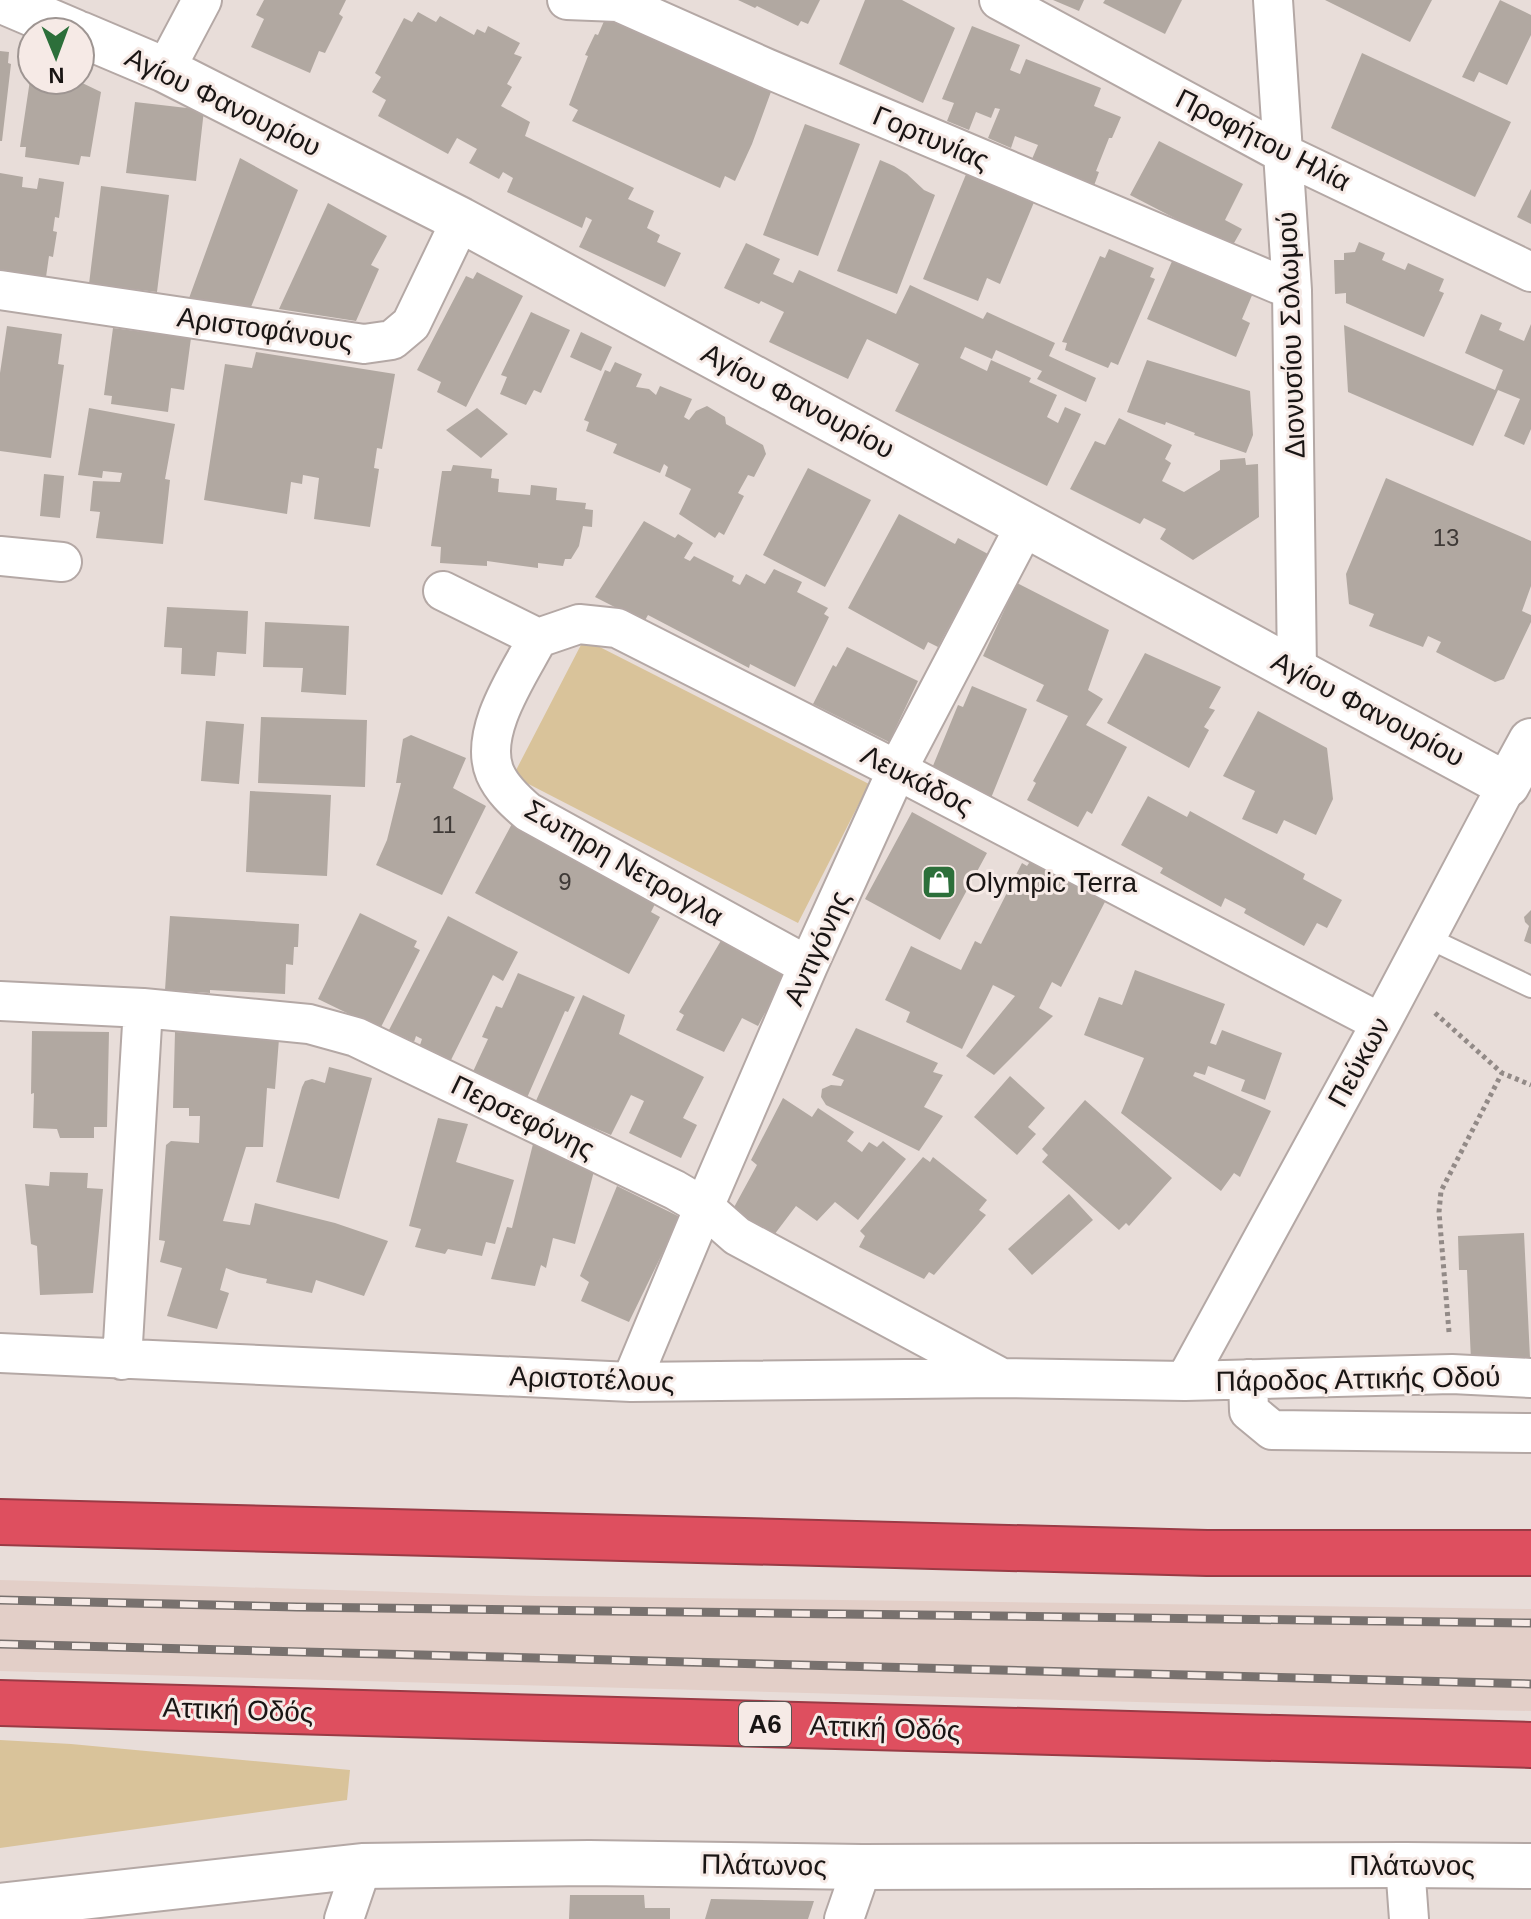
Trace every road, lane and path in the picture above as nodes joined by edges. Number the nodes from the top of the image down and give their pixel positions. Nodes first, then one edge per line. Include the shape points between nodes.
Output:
1 (0, 0) edge
2 (202, 0) edge
3 (567, 0) edge
4 (999, 0) edge
5 (1273, 0) edge
6 (37, 16) edge
7 (96, 41) edge
8 (165, 70) junction
9 (1284, 154) junction
10 (461, 220) junction
11 (1531, 272) edge
12 (0, 290) edge
13 (1292, 290) junction
14 (1026, 524) junction
15 (0, 556) edge
16 (62, 562) dead end
17 (443, 591) dead end
18 (538, 638) junction
19 (1297, 671) junction
20 (1531, 741) edge
21 (897, 770) junction
22 (1507, 785) junction
23 (1426, 937) junction
24 (808, 966) junction
25 (1402, 983) junction
26 (1531, 987) edge
27 (2, 1002) edge
28 (143, 1008) junction
29 (1381, 1023) junction
30 (1502, 1073) junction
31 (1531, 1085) edge
32 (704, 1207) junction
33 (0, 1353) edge
34 (122, 1360) junction
35 (1452, 1374) junction
36 (1000, 1378) junction
37 (1531, 1378) edge
38 (1248, 1379) junction
39 (1185, 1381) junction
40 (631, 1382) junction
41 (1531, 1433) edge
42 (0, 1522) edge
43 (1531, 1553) edge
44 (0, 1703) edge
45 (1531, 1745) edge
46 (1405, 1865) junction
47 (362, 1866) junction
48 (1531, 1866) edge
49 (862, 1867) junction
50 (0, 1906) edge
51 (344, 1919) edge
52 (844, 1919) edge
53 (1409, 1919) edge

1 - 6 street, Αγίου Φανουρίου
2 - 8 street
3 - 13 street, Γορτυνίας via 618,2
4 - 9 street, Προφήτου Ηλία
5 - 9 street, Διονυσίου Σολωμού
7 - 8 street, Αγίου Φανουρίου
8 - 10 street, Αγίου Φανουρίου
9 - 11 street, Προφήτου Ηλία
9 - 13 street, Διονυσίου Σολωμού
10 - 12 street, Αριστοφάνους via 411,324 392,340 364,344
10 - 14 street, Αγίου Φανουρίου
13 - 19 street, Διονυσίου Σολωμού
14 - 19 street, Αγίου Φανουρίου
14 - 21 street, Αντιγόνης
15 - 16 street
17 - 18 street
18 - 21 street, Λευκάδος via 579,624 617,628
18 - 24 street, Σωτηρη Νετρογλα via 495,721 490,751 495,774 510,797 528,812
19 - 22 street, Αγίου Φανουρίου
20 - 22 street, Πεύκων
21 - 24 street, Αντιγόνης
21 - 29 street, Λευκάδος
22 - 23 street, Πεύκων
23 - 25 street, Πεύκων
23 - 26 lane
24 - 32 street, Αντιγόνης
25 - 29 street, Πεύκων
25 - 30 path
27 - 28 street, Περσεφόνης
28 - 32 street, Περσεφόνης via 309,1024 356,1037
28 - 34 street
29 - 39 street, Πεύκων
30 - 31 path
30 - 35 path via 1441,1191
32 - 36 street, Περσεφόνης via 737,1236
32 - 40 street, Αντιγόνης
33 - 34 street, Αριστοτέλους
34 - 40 street, Αριστοτέλους
35 - 37 street, Πάροδος Αττικής Οδού
35 - 38 street, Πάροδος Αττικής Οδού
36 - 39 street, Αριστοτέλους
36 - 40 street, Αριστοτέλους
38 - 39 street, Πάροδος Αττικής Οδού
38 - 41 street via 1249,1411 1272,1430
42 - 43 highway via 1207,1553
44 - 45 highway, Αττική Οδός / Α6
46 - 48 street, Πλάτωνος
46 - 49 street, Πλάτωνος
46 - 53 street
47 - 49 street, Πλάτωνος
47 - 50 street, Πλάτωνος
47 - 51 street
49 - 52 street

